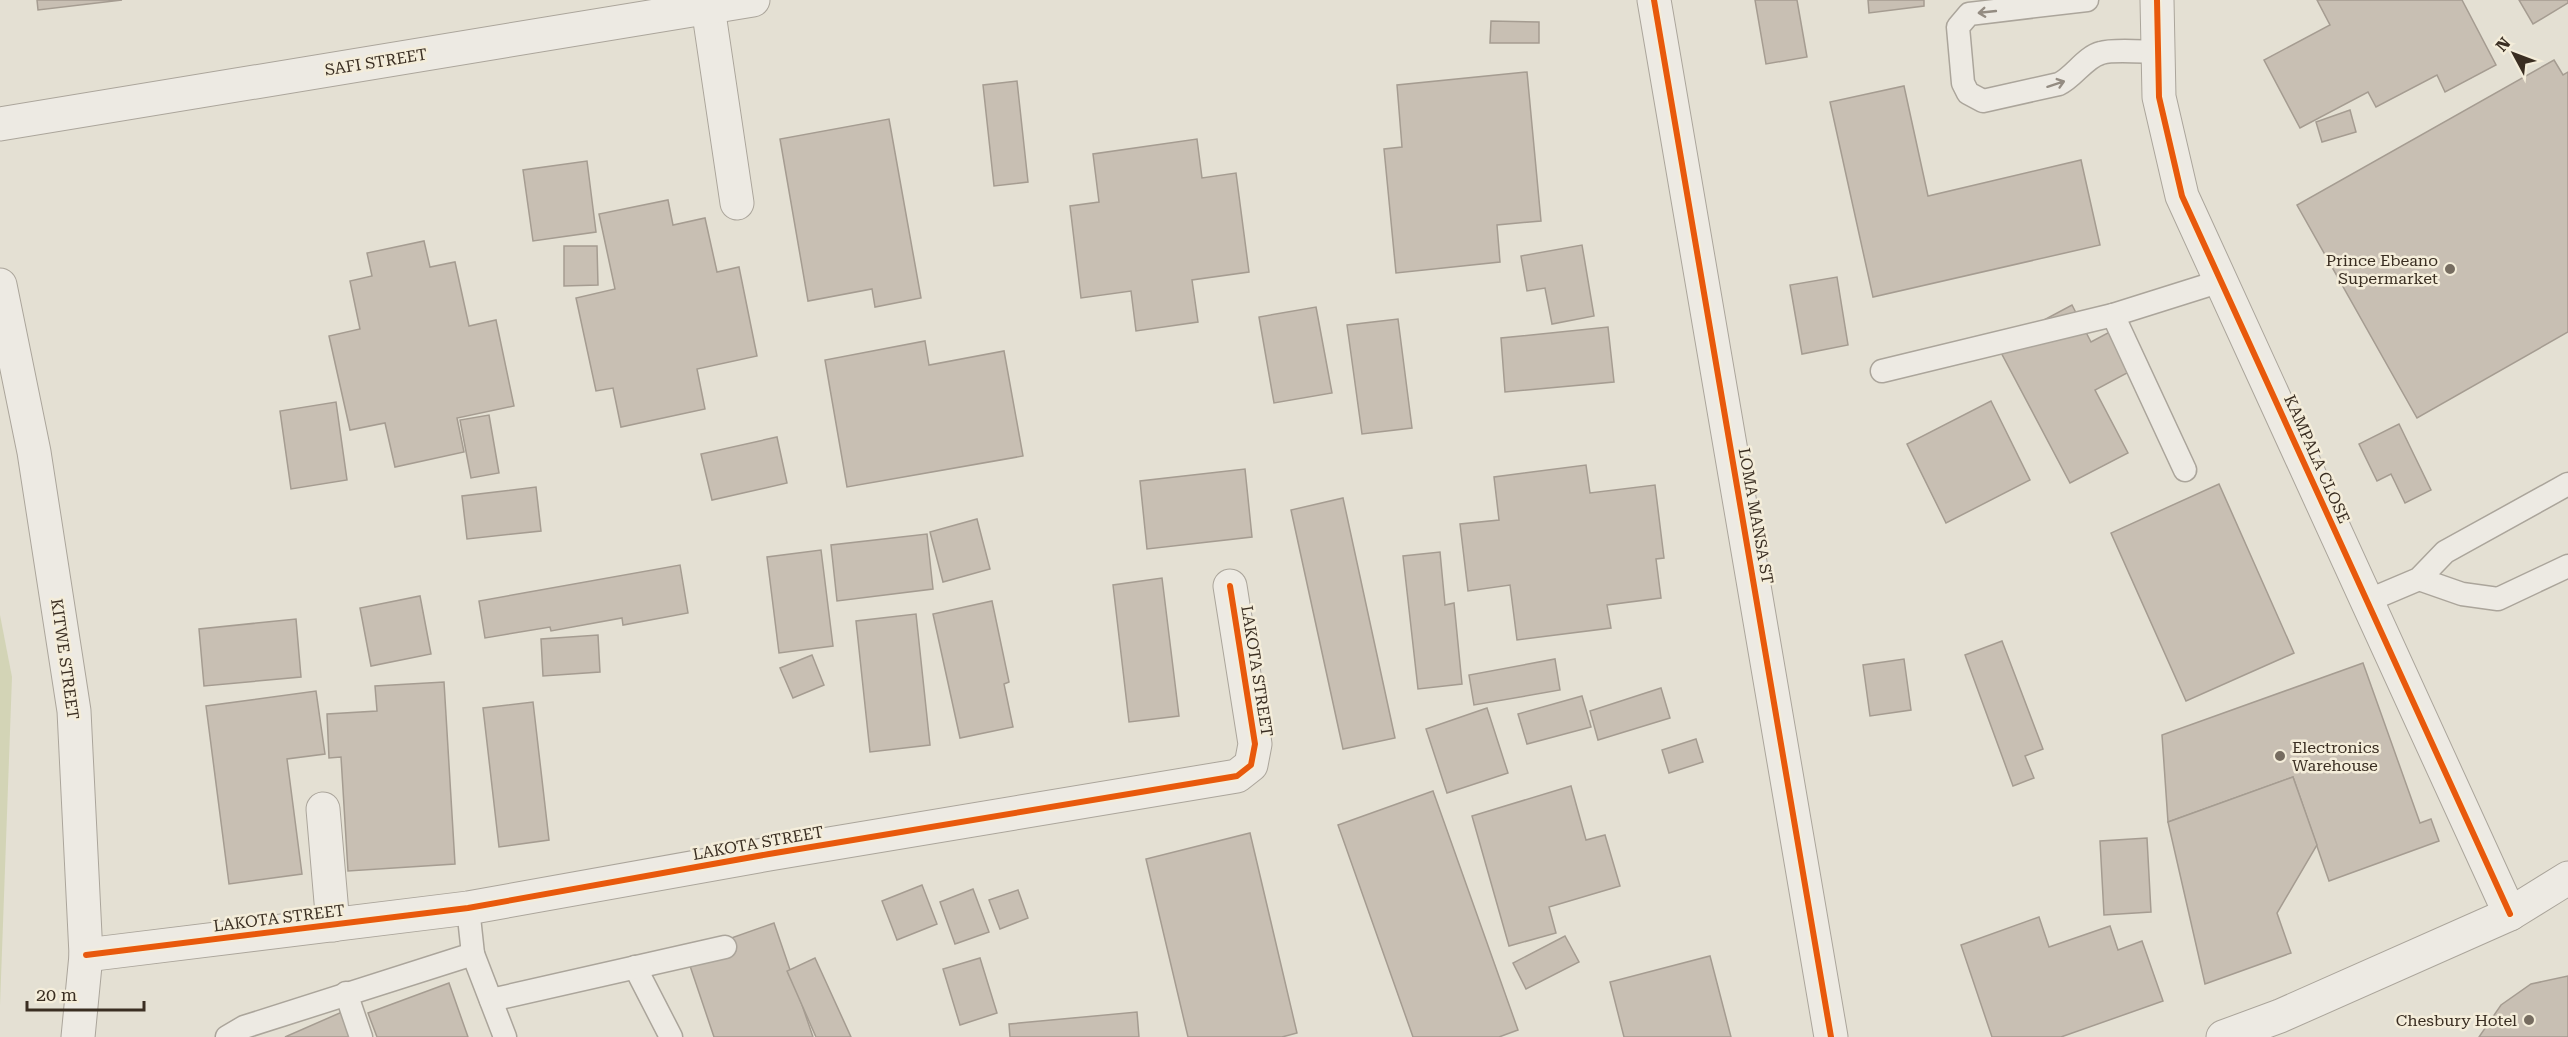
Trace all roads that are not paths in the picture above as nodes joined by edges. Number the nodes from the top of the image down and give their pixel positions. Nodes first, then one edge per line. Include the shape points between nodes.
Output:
1 (753, 0) edge
2 (1654, 0) edge
3 (2087, 0) edge
4 (2157, 0) edge
5 (708, 8) junction
6 (618, 11) edge
7 (2158, 52) junction
8 (0, 124) edge
9 (737, 203) dead end
10 (2221, 281) junction
11 (0, 285) edge
12 (2113, 315) junction
13 (1882, 371) dead end
14 (2185, 470) dead end
15 (2568, 484) edge
16 (2568, 566) edge
17 (2419, 579) junction
18 (1230, 586) dead end
19 (2367, 601) junction
20 (323, 809) dead end
21 (2568, 878) edge
22 (468, 908) junction
23 (2510, 914) junction
24 (333, 925) junction
25 (725, 947) dead end
26 (473, 954) junction
27 (86, 955) junction
28 (635, 967) junction
29 (346, 993) junction
30 (491, 1000) junction
31 (78, 1037) edge
32 (227, 1037) edge
33 (361, 1037) edge
34 (505, 1037) edge
35 (671, 1037) edge
36 (1831, 1037) edge
37 (2223, 1037) edge

1 - 5 street, SAFI STREET
2 - 36 street, LOMA MANSA ST
3 -> 7 lane via 1969,14 1958,27 1963,83 1968,93 1983,101 2059,84 2101,53
4 - 7 street, KAMPALA CLOSE
5 - 6 street, SAFI STREET
5 - 9 street
6 - 8 street, SAFI STREET
7 - 10 street, KAMPALA CLOSE via 2159,97 2182,196
10 - 12 lane
10 - 19 street, KAMPALA CLOSE
11 - 27 street, KITWE STREET via 34,452 74,711
12 - 13 lane
12 - 14 lane
15 - 17 lane via 2445,552
16 - 17 lane via 2498,599 2462,594
17 - 19 lane
18 - 22 street, LAKOTA STREET via 1255,744 1251,765 1237,776
19 - 23 street, KAMPALA CLOSE
20 - 24 street
21 - 23 street
22 - 24 street, LAKOTA STREET
22 - 26 lane
23 - 37 street via 2280,1016
24 - 27 street, LAKOTA STREET
25 - 28 lane
26 - 29 lane
26 - 30 lane
27 - 31 street, KITWE STREET
28 - 30 lane
28 - 35 lane
29 - 32 lane via 244,1027
29 - 33 lane
30 - 34 lane

